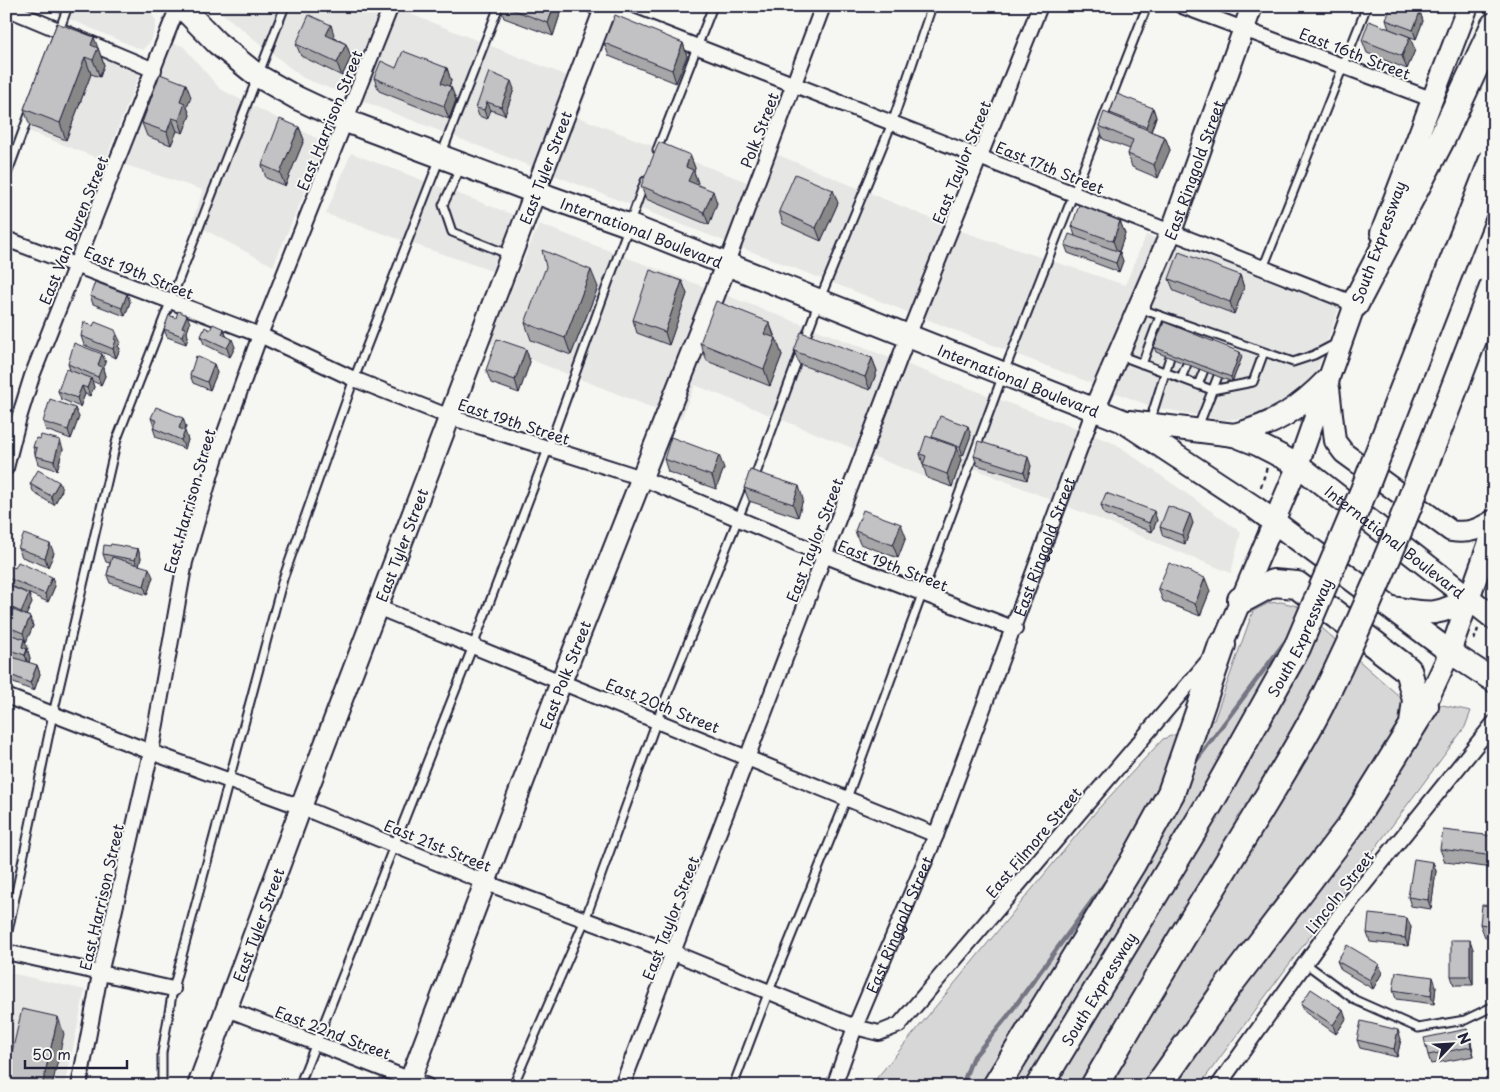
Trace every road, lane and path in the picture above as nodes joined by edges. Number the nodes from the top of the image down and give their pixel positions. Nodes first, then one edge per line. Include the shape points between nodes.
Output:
1 (68, 6) edge
2 (179, 6) edge
3 (285, 6) edge
4 (392, 6) edge
5 (499, 6) edge
6 (713, 6) edge
7 (823, 6) edge
8 (932, 6) edge
9 (1040, 6) edge
10 (1147, 6) edge
11 (1182, 6) edge
12 (1252, 6) edge
13 (1367, 6) edge
14 (1468, 6) edge
15 (6, 8) edge
16 (601, 8) edge
17 (1494, 26) edge
18 (1243, 28) junction
19 (58, 35) junction
20 (698, 46) junction
21 (1344, 66) junction
22 (154, 70) junction
23 (258, 76) junction
24 (794, 86) junction
25 (1431, 99) junction
26 (33, 104) edge
27 (346, 121) junction
28 (892, 123) junction
29 (440, 156) junction
30 (980, 157) junction
31 (1494, 157) edge
32 (654, 158) edge
33 (462, 165) junction
34 (647, 176) edge
35 (6, 178) edge
36 (535, 192) junction
37 (1074, 194) junction
38 (628, 225) junction
39 (1171, 232) junction
40 (6, 238) edge
41 (511, 255) junction
42 (76, 264) junction
43 (726, 265) junction
44 (1263, 268) junction
45 (1494, 285) edge
46 (819, 301) junction
47 (171, 302) junction
48 (1355, 304) junction
49 (1138, 308) junction
50 (1160, 316) junction
51 (1182, 323) junction
52 (1200, 330) junction
53 (1179, 332) edge
54 (260, 336) junction
55 (908, 336) junction
56 (1217, 336) junction
57 (1197, 339) edge
58 (1231, 340) junction
59 (1342, 340) junction
60 (1213, 345) edge
61 (1228, 351) edge
62 (1264, 352) junction
63 (1118, 354) junction
64 (1170, 357) edge
65 (1142, 364) junction
66 (1187, 364) edge
67 (1204, 370) edge
68 (1004, 372) junction
69 (1165, 372) junction
70 (1218, 376) edge
71 (1181, 378) junction
72 (354, 379) junction
73 (1328, 379) junction
74 (1198, 384) junction
75 (1212, 390) junction
76 (1094, 410) junction
77 (450, 417) junction
78 (1124, 421) junction
79 (1149, 424) junction
80 (1197, 429) junction
81 (1234, 435) junction
82 (548, 448) junction
83 (1267, 465) dead end
84 (1298, 466) junction
85 (6, 468) edge
86 (642, 478) junction
87 (1261, 487) dead end
88 (739, 520) junction
89 (1494, 520) edge
90 (1273, 521) junction
91 (1494, 528) edge
92 (826, 556) junction
93 (922, 593) junction
94 (1468, 598) junction
95 (1241, 600) junction
96 (377, 607) junction
97 (1390, 608) junction
98 (1486, 624) edge
99 (1015, 628) junction
100 (1474, 640) dead end
101 (1222, 645) junction
102 (473, 646) junction
103 (1450, 652) junction
104 (1494, 681) edge
105 (561, 682) junction
106 (6, 696) edge
107 (1418, 710) junction
108 (53, 714) junction
109 (657, 720) junction
110 (1494, 724) edge
111 (151, 752) junction
112 (748, 757) junction
113 (229, 780) junction
114 (847, 798) junction
115 (301, 807) junction
116 (936, 835) junction
117 (394, 845) junction
118 (484, 882) junction
119 (585, 920) junction
120 (6, 942) edge
121 (6, 952) edge
122 (674, 953) junction
123 (1305, 963) junction
124 (100, 974) junction
125 (173, 989) junction
126 (769, 991) junction
127 (1494, 1006) edge
128 (227, 1009) junction
129 (855, 1027) junction
130 (315, 1043) junction
131 (415, 1084) edge
132 (79, 1086) edge
133 (162, 1086) edge
134 (198, 1086) edge
135 (299, 1086) edge
136 (513, 1086) edge
137 (622, 1086) edge
138 (733, 1086) edge
139 (834, 1086) edge
140 (996, 1086) edge
141 (1039, 1086) edge
142 (1094, 1086) edge
143 (1158, 1086) edge
144 (1218, 1086) edge

1 - 19 lane
2 - 22 street, East Van Buren Street
2 - 23 main road, International Boulevard
3 - 23 lane
4 - 27 street, East Harrison Street
5 - 29 lane
6 - 20 lane
7 - 24 street, Polk Street
8 - 28 lane
9 - 30 street, East Taylor Street
10 - 37 lane
11 - 18 street, East 16th Street
12 - 18 street, East Ringgold Street
13 - 21 lane
14 - 25 street, South Expressway
15 - 19 street
16 - 20 street, East 17th Street
16 - 36 street, East Tyler Street
17 - 48 highway via 1443,136
18 - 21 street, East 16th Street
18 - 39 street, East Ringgold Street
19 - 22 street
20 - 24 street, East 17th Street
20 - 32 lane
21 - 25 street, East 16th Street
21 - 44 lane
22 - 42 street, East Van Buren Street
23 - 27 main road, International Boulevard
23 - 47 lane
24 - 28 street, East 17th Street
24 - 43 street, Polk Street
25 - 48 street, South Expressway
26 - 35 lane
27 - 29 main road, International Boulevard
27 - 54 street, East Harrison Street
28 - 30 street, East 17th Street
28 - 46 lane
29 - 33 main road, International Boulevard
29 - 72 lane
30 - 37 street, East 17th Street
30 - 55 street, East Taylor Street
31 - 141 highway, South Expressway, bridge via 1364,490 1297,648 1210,803
33 - 36 main road, International Boulevard
33 - 41 lane via 444,205 452,232
34 - 38 lane
36 - 38 main road, International Boulevard
36 - 41 street, East Tyler Street
37 - 39 street, East 17th Street
37 - 68 lane
38 - 43 main road, International Boulevard
38 - 82 lane
39 - 44 street, East 17th Street
39 - 49 street, East Ringgold Street
40 - 42 street, East 19th Street
41 - 77 street, East Tyler Street
42 - 47 street, East 19th Street
42 - 85 street, East Van Buren Street via 32,376
43 - 46 main road, International Boulevard
43 - 86 street, East Polk Street
44 - 48 street, East 17th Street
45 - 142 highway, bridge via 1417,483 1319,708
46 - 55 main road, International Boulevard
46 - 88 lane
47 - 54 street, East 19th Street
47 - 108 lane via 117,439
48 - 59 street, South Expressway
49 - 50 lane
49 - 63 street, East Ringgold Street
50 - 51 lane
50 - 65 lane
51 - 52 lane
51 - 53 lane
52 - 56 lane
52 - 57 lane
54 - 72 street, East 19th Street
54 - 111 street, East Harrison Street via 215,460 185,562
55 - 68 main road, International Boulevard
55 - 92 street, East Taylor Street
56 - 58 lane
56 - 60 lane
58 - 61 lane
58 - 62 lane
59 - 62 lane via 1293,362
59 - 73 street, South Expressway
62 - 75 lane via 1253,382
63 - 65 lane
63 - 76 street, East Ringgold Street
64 - 69 lane
65 - 69 lane
66 - 71 lane
67 - 74 lane
68 - 76 main road, International Boulevard
68 - 93 lane
69 - 71 lane
69 - 79 lane
70 - 75 lane
71 - 74 lane
72 - 77 street, East 19th Street
72 - 113 lane via 283,579
73 - 81 main road via 1308,400 1288,414 1260,428
73 - 84 street, South Expressway
73 - 89 street via 1334,441 1344,453 1452,531 1466,533
74 - 75 lane
75 - 80 lane
76 - 78 main road, International Boulevard
76 - 99 street, East Ringgold Street
77 - 82 street, East 19th Street
77 - 96 street, East Tyler Street
78 - 79 main road, International Boulevard
78 - 90 main road, International Boulevard
79 - 80 main road, International Boulevard
80 - 81 main road, International Boulevard
81 - 84 main road, International Boulevard
82 - 86 street, East 19th Street
82 - 102 lane
83 - 87 path
84 - 90 street, South Expressway
84 - 94 main road, International Boulevard
86 - 88 street, East 19th Street
86 - 105 street, East Polk Street
88 - 92 street, East 19th Street
88 - 109 lane
90 - 95 street, South Expressway
90 - 97 main road, International Boulevard
91 - 94 street
92 - 93 street, East 19th Street
92 - 112 street, East Taylor Street
93 - 99 street, East 19th Street
93 - 114 lane
94 - 97 main road via 1447,611
94 - 98 main road, International Boulevard
94 - 103 street
95 - 101 street, South Expressway
95 - 107 highway via 1273,583 1297,585 1408,670
96 - 102 street, East 20th Street
96 - 115 street, East Tyler Street
97 - 103 main road, International Boulevard
98 - 100 path
99 - 116 street, East Ringgold Street
101 - 129 street, East Filmore Street via 899,1026 879,1033
101 - 140 highway via 1166,801 1132,864
102 - 105 street, East 20th Street
102 - 117 lane
103 - 104 main road, International Boulevard
103 - 107 street
105 - 109 street, East 20th Street
105 - 118 street, East Polk Street
106 - 108 street, East 21st Street
107 - 143 highway via 1350,825 1229,985
108 - 111 street, East 21st Street
108 - 120 lane
109 - 112 street, East 20th Street
109 - 119 lane
110 - 123 street, Lincoln Street via 1341,913
111 - 113 street, East 21st Street
111 - 124 street, East Harrison Street
112 - 114 street, East 20th Street
112 - 122 street, East Taylor Street
113 - 115 street, East 21st Street
113 - 125 lane
114 - 116 street, East 20th Street
114 - 126 lane
115 - 117 street, East 21st Street
115 - 128 street, East Tyler Street
116 - 129 street, East Ringgold Street
117 - 118 street, East 21st Street
117 - 130 lane
118 - 119 street, East 21st Street
118 - 131 street, East Polk Street
119 - 122 street, East 21st Street
119 - 136 lane
121 - 124 street
122 - 126 street, East 21st Street
122 - 137 street, East Taylor Street
123 - 127 lane via 1355,1000 1418,1028 1465,1020
123 - 144 street, Lincoln Street
124 - 125 street
124 - 132 street, East Harrison Street
125 - 133 lane via 162,1053
126 - 129 street, East 21st Street
126 - 138 lane
128 - 130 street, East 22nd Street
128 - 134 street, East Tyler Street
129 - 139 street, East Ringgold Street
130 - 131 street, East 22nd Street
130 - 135 lane

